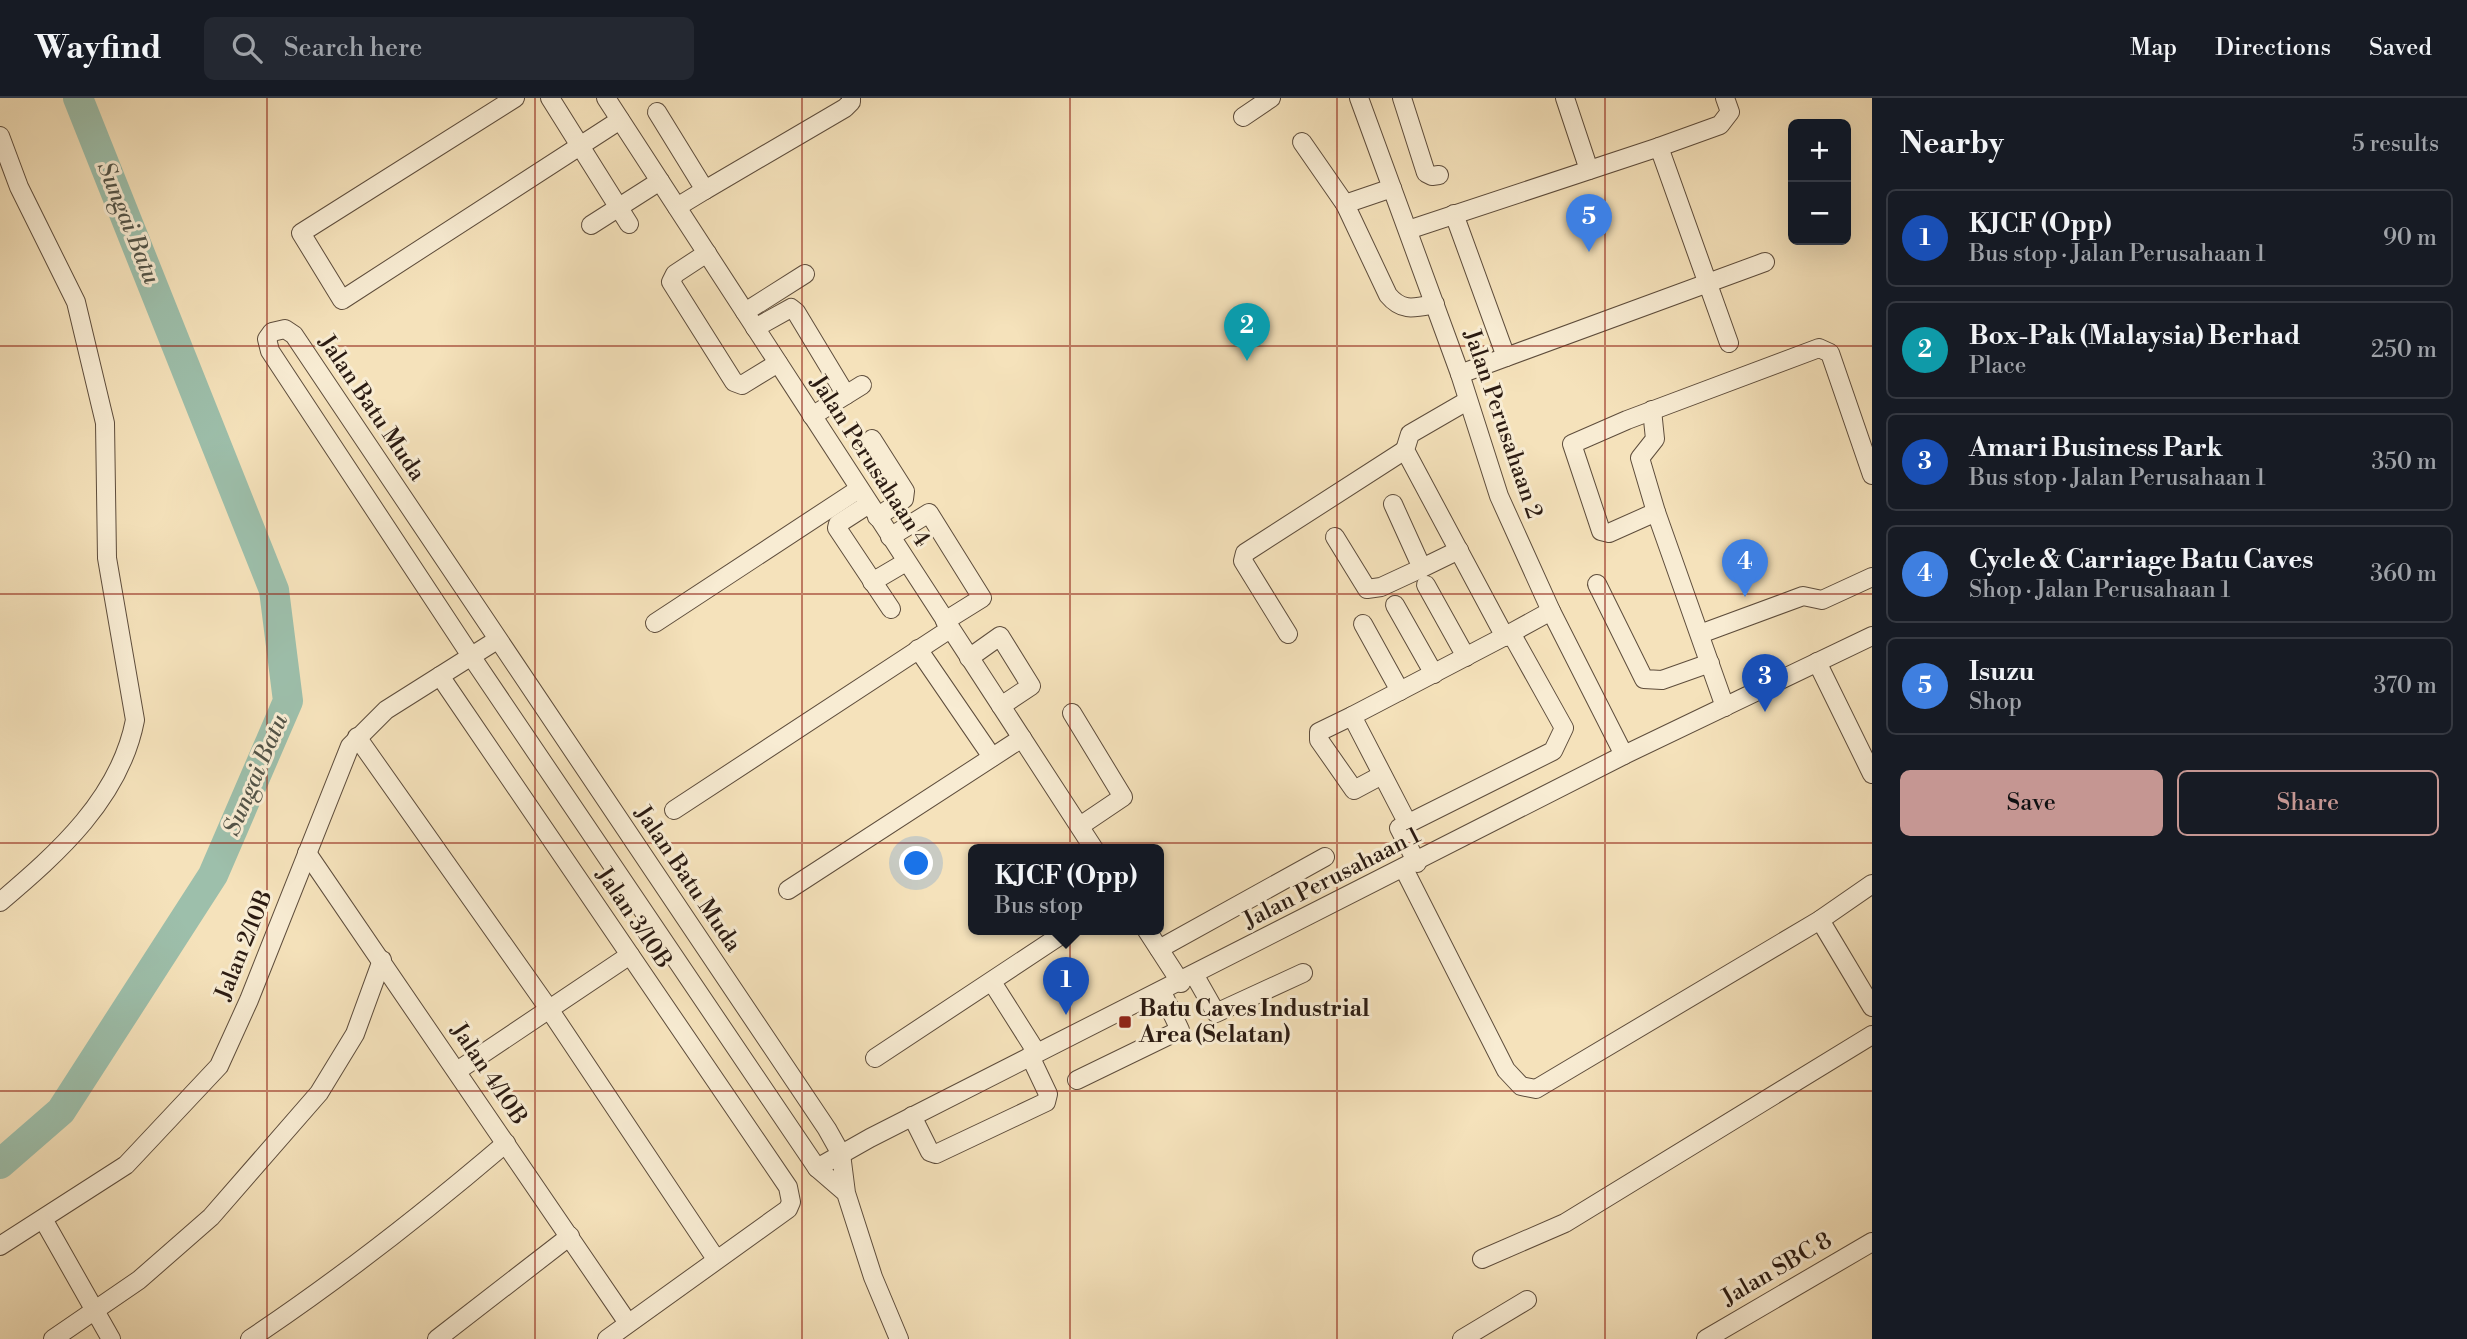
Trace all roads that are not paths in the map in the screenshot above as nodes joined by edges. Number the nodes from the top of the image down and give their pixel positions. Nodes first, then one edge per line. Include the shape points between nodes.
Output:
1 (515, 98) edge
2 (550, 98) edge
3 (606, 98) edge
4 (851, 98) edge
5 (1271, 98) edge
6 (1359, 98) edge
7 (1402, 98) edge
8 (1565, 98) edge
9 (1725, 98) edge
10 (657, 112) dead end
11 (1243, 117) dead end
12 (620, 120) junction
13 (0, 136) edge
14 (1302, 142) dead end
15 (581, 146) junction
16 (1659, 147) junction
17 (1589, 170) junction
18 (1439, 175) dead end
19 (660, 181) junction
20 (1392, 188) junction
21 (705, 190) junction
22 (1345, 204) junction
23 (619, 208) junction
24 (677, 208) junction
25 (1454, 214) junction
26 (629, 224) dead end
27 (591, 225) dead end
28 (1408, 230) junction
29 (707, 253) junction
30 (1765, 262) dead end
31 (805, 274) dead end
32 (1706, 284) junction
33 (1435, 303) junction
34 (745, 312) junction
35 (755, 328) junction
36 (1729, 343) dead end
37 (1506, 357) junction
38 (778, 363) junction
39 (1460, 374) junction
40 (862, 385) dead end
41 (846, 395) junction
42 (1467, 401) junction
43 (1653, 410) junction
44 (812, 416) junction
45 (872, 439) dead end
46 (1405, 450) junction
47 (1872, 475) edge
48 (868, 503) junction
49 (1393, 504) dead end
50 (1657, 512) junction
51 (890, 537) junction
52 (1335, 537) dead end
53 (1459, 550) junction
54 (906, 562) junction
55 (1424, 577) junction
56 (1872, 577) edge
57 (872, 582) junction
58 (1597, 584) dead end
59 (1395, 605) dead end
60 (891, 609) dead end
61 (1551, 611) junction
62 (655, 623) dead end
63 (1363, 624) dead end
64 (947, 625) junction
65 (1288, 634) dead end
66 (1700, 634) junction
67 (1508, 635) junction
68 (1872, 636) edge
69 (497, 640) junction
70 (918, 649) junction
71 (471, 656) junction
72 (1466, 657) junction
73 (969, 658) junction
74 (1817, 662) junction
75 (1710, 663) junction
76 (1434, 674) junction
77 (440, 676) junction
78 (1400, 691) junction
79 (1001, 706) junction
80 (1725, 707) junction
81 (1072, 713) dead end
82 (1352, 716) junction
83 (357, 737) junction
84 (1021, 738) junction
85 (1624, 755) junction
86 (992, 757) junction
87 (1872, 774) edge
88 (1382, 775) junction
89 (674, 810) dead end
90 (1408, 824) junction
91 (1080, 826) junction
92 (1091, 844) edge
93 (307, 853) junction
94 (1325, 857) dead end
95 (1411, 866) junction
96 (1872, 884) edge
97 (789, 890) dead end
98 (0, 902) edge
99 (1819, 920) junction
100 (1061, 935) edge
101 (1150, 935) edge
102 (1159, 949) junction
103 (630, 955) junction
104 (382, 960) junction
105 (1303, 973) dead end
106 (1188, 979) junction
107 (992, 982) junction
108 (1162, 992) junction
109 (1872, 1007) edge
110 (549, 1009) junction
111 (1872, 1035) edge
112 (1033, 1055) junction
113 (875, 1058) dead end
114 (457, 1071) junction
115 (1077, 1080) dead end
116 (912, 1116) junction
117 (506, 1143) junction
118 (841, 1154) junction
119 (817, 1168) junction
120 (846, 1194) junction
121 (43, 1219) junction
122 (570, 1236) junction
123 (0, 1246) edge
124 (1870, 1247) edge
125 (716, 1259) junction
126 (1482, 1259) dead end
127 (1527, 1300) dead end
128 (96, 1311) junction
129 (628, 1323) junction
130 (53, 1339) edge
131 (111, 1339) edge
132 (250, 1339) edge
133 (437, 1339) edge
134 (607, 1339) edge
135 (899, 1339) edge
136 (1462, 1339) edge
137 (1706, 1339) edge

1 - 15 street via 301,233 342,300
2 - 15 street
3 - 12 street, Jalan Perusahaan 4
4 - 21 street via 845,108
5 - 11 street
6 - 20 street, Jalan Perusahaan 2
7 - 18 street via 1426,173
8 - 17 street
9 - 16 street via 1730,112 1720,125
10 - 21 street
12 - 15 street
12 - 19 street, Jalan Perusahaan 4
13 - 98 street via 19,187 76,302 105,423 107,558 135,720 115,777 81,826
14 - 22 street
15 - 23 street
16 - 17 street
16 - 32 street
17 - 25 street
19 - 23 street
19 - 24 street, Jalan Perusahaan 4
20 - 22 street
20 - 28 street, Jalan Perusahaan 2
21 - 24 street
22 - 33 street via 1397,306 1408,309
23 - 26 street
23 - 27 street
24 - 29 street, Jalan Perusahaan 4
25 - 28 street
25 - 37 street
28 - 33 street, Jalan Perusahaan 2
29 - 34 street, Jalan Perusahaan 4
29 - 38 street via 671,282 734,382 742,385
30 - 32 street
31 - 34 street
32 - 36 street
32 - 37 street
33 - 39 street, Jalan Perusahaan 2
34 - 35 street, Jalan Perusahaan 4
35 - 38 street, Jalan Perusahaan 4
35 - 41 street via 784,310 796,312
37 - 39 street
38 - 44 street, Jalan Perusahaan 4
39 - 42 street, Jalan Perusahaan 2
40 - 41 street
41 - 44 street
42 - 46 street via 1410,434
42 - 61 street, Jalan Perusahaan 2 via 1499,496
43 - 47 street via 1814,349 1825,350 1830,353
43 - 50 street via 1655,439 1640,458
43 - 50 street via 1572,444 1601,531 1609,533
44 - 48 street, Jalan Perusahaan 4
45 - 48 street via 905,491 904,499
46 - 53 street
46 - 65 street via 1245,553 1243,561
48 - 51 street, Jalan Perusahaan 4
48 - 57 street via 837,528
48 - 62 street
49 - 55 street
50 - 66 street
51 - 54 street, Jalan Perusahaan 4
51 - 64 street via 929,513 982,598
52 - 55 street via 1367,589
53 - 55 street
53 - 67 street
54 - 57 street
54 - 64 street, Jalan Perusahaan 4
55 - 72 street
56 - 66 street via 1822,600 1803,596
57 - 60 street
58 - 75 street via 1644,680 1662,680
59 - 76 street
61 - 67 street
61 - 85 street, Jalan Perusahaan 2
63 - 78 street
64 - 70 street
64 - 73 street, Jalan Perusahaan 4
66 - 75 street
67 - 72 street
67 - 90 street via 1563,728 1553,751
68 - 74 street, Jalan Perusahaan 1
69 - 71 street, Jalan 2/10B
69 - 71 street, Jalan Batu Muda via 295,335 285,329 272,332 267,339 270,351
69 - 118 street, Jalan Batu Muda
70 - 86 street
70 - 89 street
71 - 77 street, Jalan 2/10B
71 - 119 street, Jalan Batu Muda
72 - 76 street
73 - 79 street, Jalan Perusahaan 4
73 - 79 street via 1000,636 1031,686
74 - 80 street, Jalan Perusahaan 1
74 - 87 street
75 - 80 street
76 - 78 street
77 - 83 street, Jalan 2/10B via 386,710
77 - 103 street, Jalan 3/10B
78 - 82 street
79 - 84 street, Jalan Perusahaan 4
80 - 85 street, Jalan Perusahaan 1
81 - 91 street via 1123,797
82 - 88 street
82 - 88 street via 1319,732 1319,740 1354,790
83 - 93 street, Jalan 2/10B
83 - 110 street
84 - 86 street
84 - 91 street, Jalan Perusahaan 4
85 - 95 street, Jalan Perusahaan 1
86 - 97 street
88 - 90 street
90 - 95 street via 1399,828
91 - 92 street, Jalan Perusahaan 4
93 - 104 street, Jalan 4/10B
93 - 121 street, Jalan 2/10B via 219,1066 126,1165
94 - 102 street
95 - 99 street via 1506,1070 1521,1086 1536,1089
95 - 106 street, Jalan Perusahaan 1
96 - 99 street
99 - 109 street
100 - 107 street
101 - 102 street
102 - 106 street
103 - 110 street
103 - 125 street, Jalan 3/10B via 788,1187 788,1209
104 - 114 street, Jalan 4/10B
104 - 128 street via 355,1034 319,1093 211,1217
105 - 106 street via 1216,1013
106 - 108 street, Jalan Perusahaan 1
107 - 112 street
107 - 113 street
108 - 112 street, Jalan Perusahaan 1
108 - 115 street via 1180,1030
110 - 114 street
110 - 125 street
111 - 126 street via 1565,1223
112 - 116 street, Jalan Perusahaan 1
112 - 116 street via 1048,1094 1046,1102 936,1154 930,1152
114 - 117 street, Jalan 4/10B
116 - 118 street, Jalan Perusahaan 1
117 - 122 street, Jalan 4/10B
117 - 132 street via 411,1223
118 - 119 street, Jalan Perusahaan 1
118 - 120 street
119 - 120 street, Jalan Batu Muda
120 - 135 street
121 - 123 street, Jalan 2/10B
121 - 128 street
122 - 129 street, Jalan 4/10B
122 - 133 street
124 - 137 street, Jalan SBC 8
125 - 129 street
127 - 136 street
128 - 130 street
128 - 131 street
129 - 134 street

